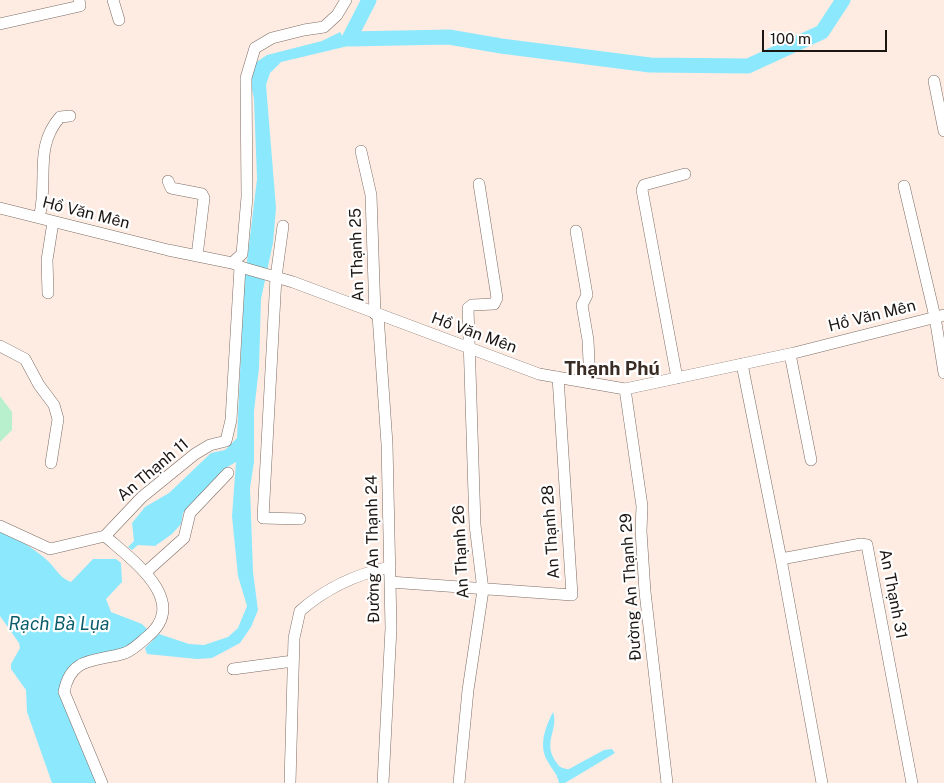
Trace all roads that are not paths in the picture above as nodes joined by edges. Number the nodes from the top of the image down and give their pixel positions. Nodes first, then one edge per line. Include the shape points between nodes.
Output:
1 (79, 0) edge
2 (113, 0) edge
3 (346, 0) edge
4 (119, 20) dead end
5 (0, 24) edge
6 (934, 81) dead end
7 (70, 116) dead end
8 (944, 131) edge
9 (361, 151) dead end
10 (685, 174) dead end
11 (168, 181) dead end
12 (479, 184) dead end
13 (904, 186) dead end
14 (0, 208) edge
15 (39, 218) junction
16 (53, 222) junction
17 (283, 226) dead end
18 (576, 231) dead end
19 (197, 256) junction
20 (238, 266) junction
21 (273, 276) junction
22 (48, 293) dead end
23 (376, 314) junction
24 (940, 316) edge
25 (0, 346) edge
26 (469, 348) junction
27 (790, 354) junction
28 (742, 364) junction
29 (944, 373) edge
30 (558, 378) junction
31 (677, 378) junction
32 (590, 383) junction
33 (625, 389) junction
34 (811, 460) dead end
35 (51, 463) dead end
36 (228, 473) dead end
37 (300, 519) dead end
38 (0, 526) edge
39 (105, 536) junction
40 (781, 559) junction
41 (390, 567) junction
42 (146, 572) junction
43 (390, 582) junction
44 (483, 590) junction
45 (293, 661) junction
46 (233, 669) dead end
47 (102, 783) edge
48 (290, 783) edge
49 (383, 783) edge
50 (459, 783) edge
51 (667, 783) edge
52 (822, 783) edge
53 (912, 783) edge

1 - 5 street via 80,6
2 - 4 street
3 - 20 street via 324,27 272,38 255,48 246,78 247,197
6 - 8 street
7 - 15 street via 60,117 46,138 43,204
9 - 23 street, An Thạnh 25 via 371,195
10 - 31 street via 644,185 642,190
11 - 19 street via 171,188 202,194 204,198
12 - 26 street, An Thạnh 26 via 497,298 494,304 468,308
13 - 24 street
14 - 15 street, Hồ Văn Mên
15 - 16 street, Hồ Văn Mên
16 - 19 street, Hồ Văn Mên
16 - 22 street via 47,260
17 - 21 street
18 - 32 street via 587,295 582,305
19 - 20 street, Hồ Văn Mên
20 - 21 street, Hồ Văn Mên
20 - 39 street, An Thạnh 11 via 231,420 226,441 195,454 142,497
21 - 23 street, Hồ Văn Mên
21 - 37 street via 263,518
23 - 26 street, Hồ Văn Mên
23 - 41 street, Đường An Thạnh 24 via 387,444
24 - 27 street, Hồ Văn Mên
24 - 29 street
25 - 35 street via 25,358 54,405 58,419
26 - 30 street, Hồ Văn Mên
26 - 44 street, An Thạnh 26 via 475,526
27 - 28 street, Hồ Văn Mên
27 - 34 street
28 - 31 street, Hồ Văn Mên
28 - 40 street
30 - 32 street, Hồ Văn Mên
30 - 44 street, An Thạnh 28 via 572,595
31 - 33 street, Hồ Văn Mên
32 - 33 street, Hồ Văn Mên
33 - 51 street, Đường An Thạnh 29 via 642,506 645,592
36 - 42 street via 190,514 184,538
38 - 39 street via 50,549
39 - 42 street
40 - 52 street
40 - 53 street, An Thạnh 31 via 867,545
41 - 43 street, Đường An Thạnh 24
41 - 45 street via 359,574 300,611
42 - 47 street via 162,599 158,628 128,652 83,663 72,670 64,692
43 - 44 street
43 - 49 street, Đường An Thạnh 24 via 391,628
44 - 50 street, An Thạnh 26 via 468,690
45 - 46 street
45 - 48 street

